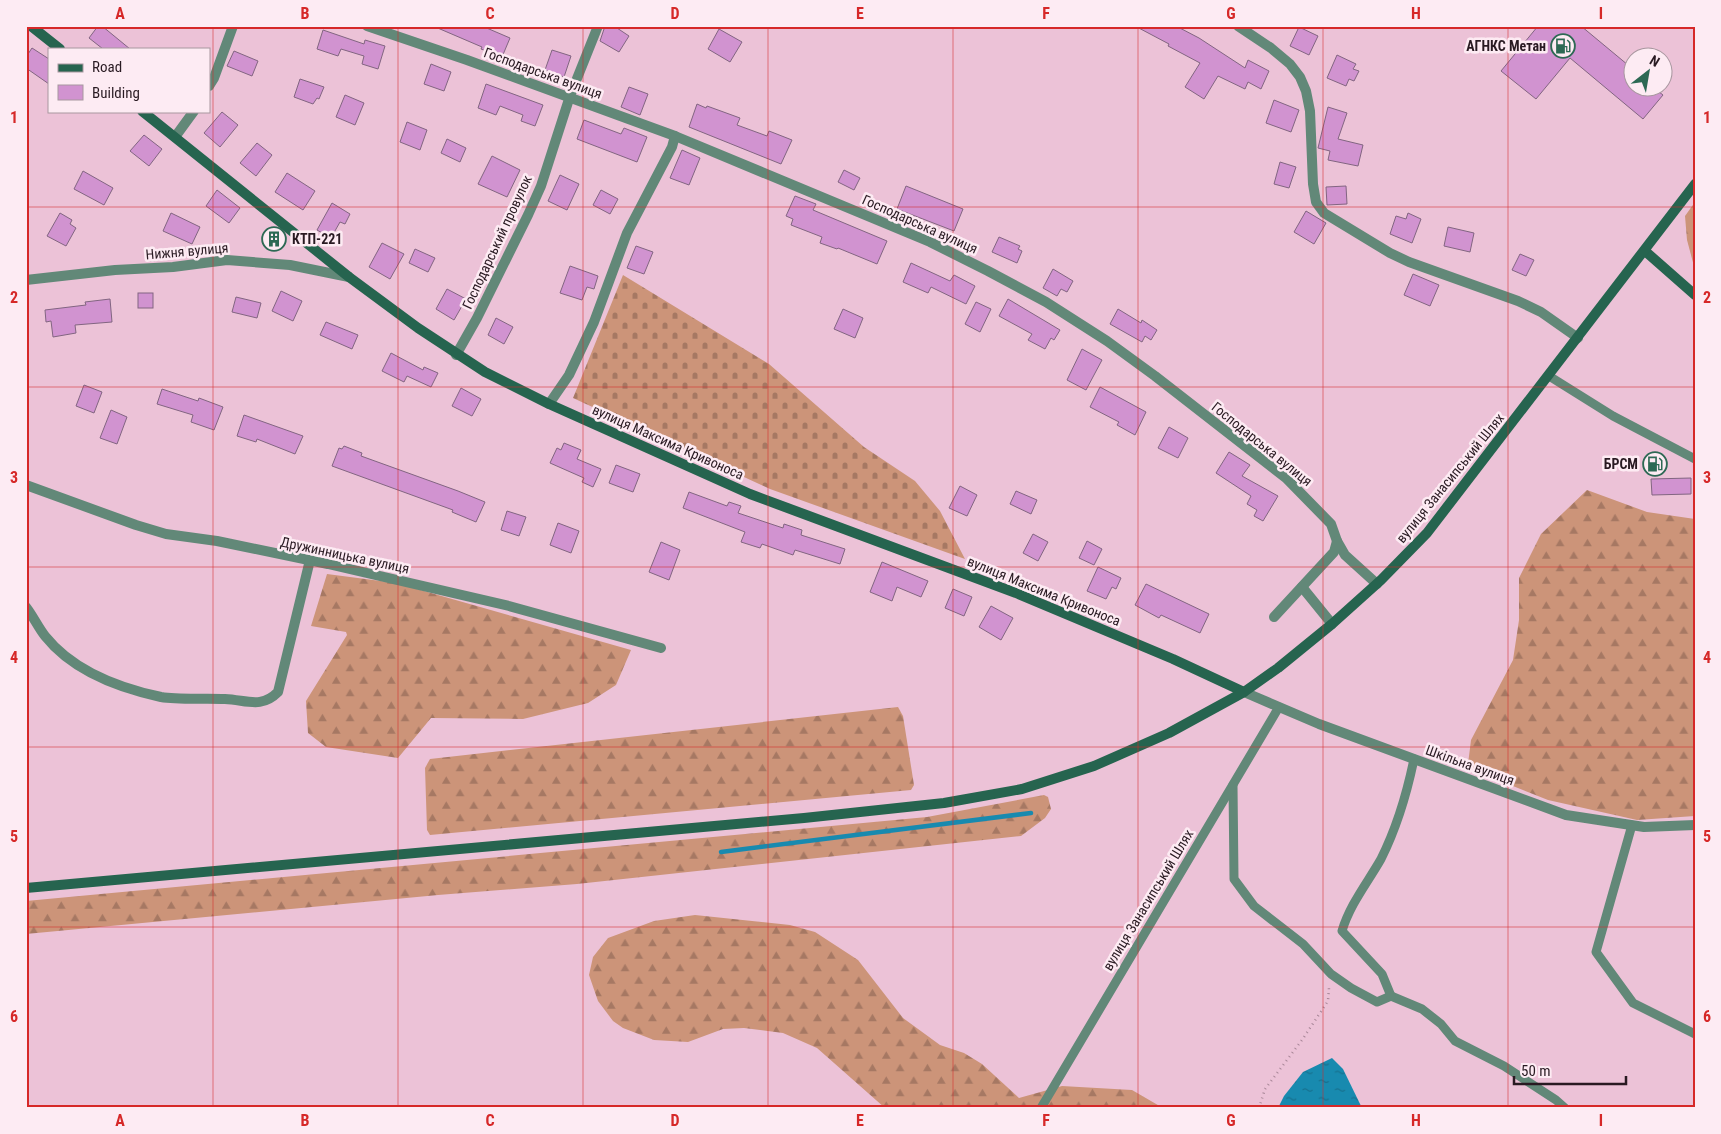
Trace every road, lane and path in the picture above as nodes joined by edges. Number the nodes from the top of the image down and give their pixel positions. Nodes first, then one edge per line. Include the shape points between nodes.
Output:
1 (31, 26) edge
2 (234, 26) edge
3 (367, 26) edge
4 (598, 26) edge
5 (1238, 26) edge
6 (59, 48) edge
7 (210, 84) edge
8 (570, 96) junction
9 (143, 112) edge
10 (193, 112) edge
11 (675, 136) junction
12 (175, 137) junction
13 (1695, 184) edge
14 (1645, 251) junction
15 (349, 277) junction
16 (26, 280) edge
17 (1695, 295) edge
18 (1578, 338) junction
19 (456, 355) junction
20 (1549, 376) junction
21 (549, 404) junction
22 (1695, 459) edge
23 (26, 484) edge
24 (1337, 541) junction
25 (310, 560) junction
26 (1377, 584) junction
27 (1302, 587) junction
28 (26, 607) edge
29 (1274, 618) dead end
30 (1332, 624) junction
31 (661, 648) dead end
32 (1244, 692) junction
33 (1279, 707) junction
34 (1414, 759) junction
35 (1233, 785) junction
36 (1632, 825) junction
37 (1695, 825) edge
38 (26, 888) edge
39 (1331, 974) junction
40 (1391, 996) junction
41 (1695, 1034) edge
42 (1041, 1108) edge
43 (1260, 1108) edge
44 (1565, 1108) edge

1 - 6 main road
2 - 7 street
3 - 8 street, Господарська вулиця
4 - 8 street, Господарський провулок
5 - 18 street via 1271,48 1300,76 1310,112 1316,202 1324,214 1409,262 1533,309
8 - 11 street, Господарська вулиця
8 - 19 street, Господарський провулок via 541,186
9 - 12 main road, вулиця Максима Кривоноса
10 - 12 street
11 - 21 street via 627,233 594,322 569,375
11 - 24 street, Господарська вулиця via 930,242 1046,302 1155,376 1286,478 1330,524
12 - 15 main road, вулиця Максима Кривоноса
13 - 14 main road, вулиця Занасипський Шлях
14 - 17 main road
14 - 18 main road, вулиця Занасипський Шлях
15 - 16 street, Нижня вулиця via 290,265 227,260
15 - 19 main road, вулиця Максима Кривоноса
18 - 20 main road, вулиця Занасипський Шлях
19 - 21 main road, вулиця Максима Кривоноса
20 - 22 lane via 1613,416
20 - 26 main road, вулиця Занасипський Шлях via 1427,533
21 - 32 main road, вулиця Максима Кривоноса via 750,494 1016,593
23 - 25 street, Дружинницька вулиця via 166,534
24 - 26 street, Господарська вулиця via 1346,555
24 - 27 street via 1334,552
25 - 28 street via 278,692 262,703 162,697 108,682 74,662 46,637
25 - 31 street, Дружинницька вулиця via 510,606
26 - 30 main road, вулиця Занасипський Шлях
27 - 29 street
27 - 30 street
30 - 32 main road, вулиця Занасипський Шлях
32 - 33 street, Шкільна вулиця
32 - 38 main road, вулиця Занасипський Шлях via 1169,733 1094,766 1022,789 944,803
33 - 34 street, Шкільна вулиця
33 - 35 lane, вулиця Занасипський Шлях
34 - 36 street, Шкільна вулиця via 1566,815
34 - 40 lane via 1394,829 1342,930 1382,974
35 - 39 lane via 1234,879 1254,906 1303,944
35 - 42 lane, вулиця Занасипський Шлях
36 - 37 street, Шкільна вулиця
36 - 41 lane via 1596,952 1633,1003
39 - 40 lane via 1377,1002
39 - 43 path via 1328,1001 1265,1089
40 - 44 lane via 1422,1009 1455,1041 1504,1066

